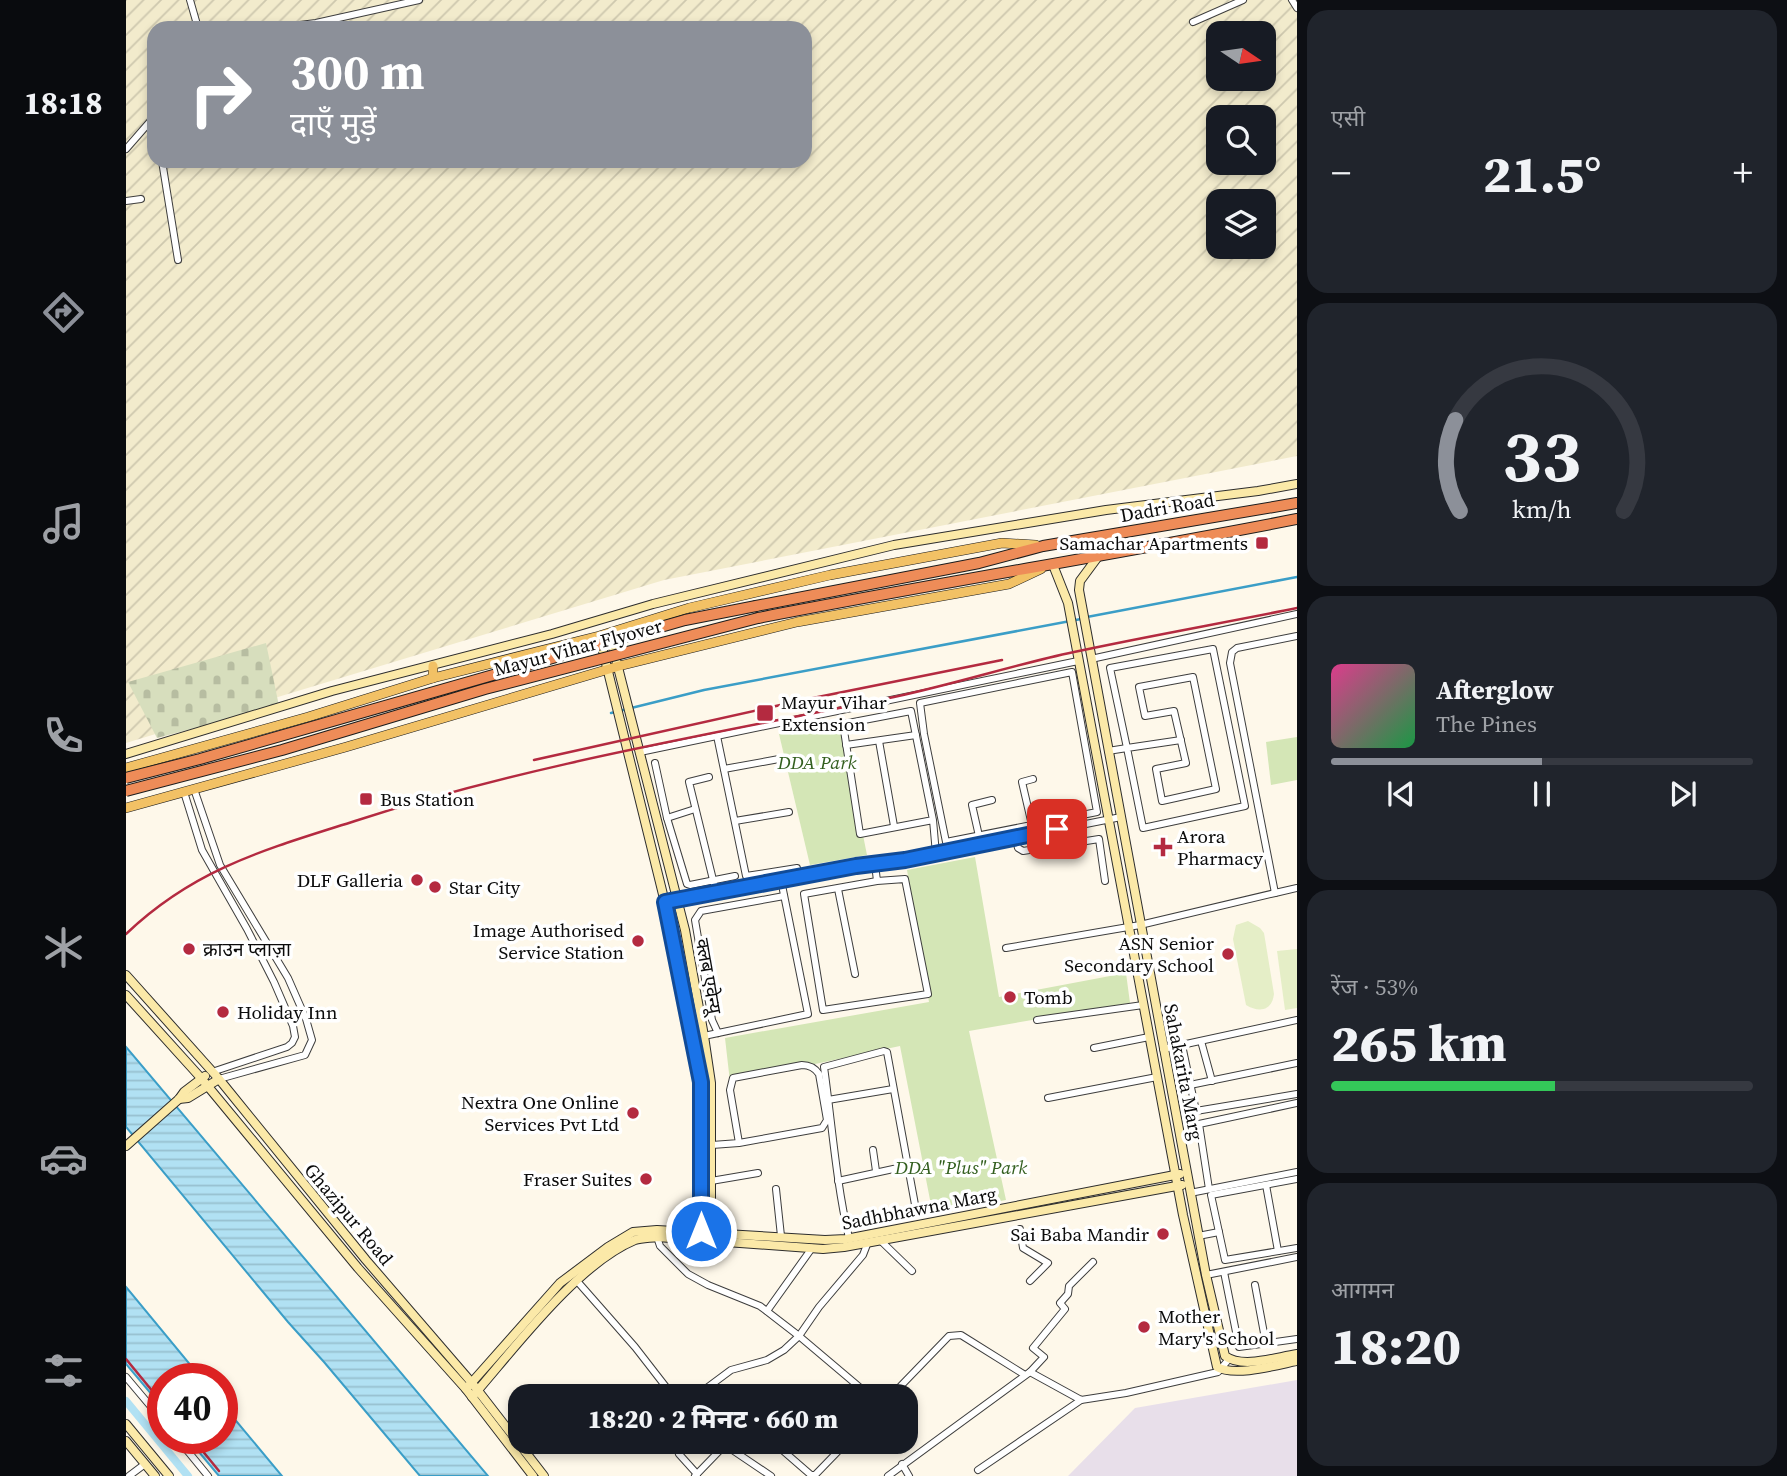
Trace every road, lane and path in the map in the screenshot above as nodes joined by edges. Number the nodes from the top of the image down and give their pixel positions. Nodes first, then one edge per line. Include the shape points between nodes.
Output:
1 (190, 0) edge
2 (419, 0) edge
3 (1243, 0) edge
4 (1292, 0) edge
5 (1297, 8) edge
6 (196, 21) edge
7 (325, 21) edge
8 (1193, 22) dead end
9 (147, 128) edge
10 (126, 149) edge
11 (163, 168) edge
12 (141, 199) dead end
13 (126, 201) edge
14 (178, 260) dead end
15 (1297, 484) edge
16 (1297, 503) edge
17 (1297, 519) edge
18 (1043, 546) junction
19 (1097, 558) junction
20 (1049, 566) junction
21 (689, 608) junction
22 (1297, 614) edge
23 (610, 633) junction
24 (599, 636) junction
25 (1297, 636) edge
26 (700, 646) junction
27 (1091, 659) junction
28 (1079, 661) junction
29 (433, 666) junction
30 (614, 668) junction
31 (433, 678) junction
32 (916, 735) junction
33 (718, 736) junction
34 (1181, 740) junction
35 (879, 741) junction
36 (846, 745) junction
37 (1127, 748) junction
38 (1108, 751) junction
39 (640, 752) junction
40 (126, 754) edge
41 (779, 759) dead end
42 (655, 762) dead end
43 (126, 768) edge
44 (724, 769) junction
45 (709, 777) dead end
46 (126, 778) edge
47 (1033, 779) dead end
48 (194, 789) junction
49 (126, 791) edge
50 (184, 792) junction
51 (992, 800) dead end
52 (126, 808) edge
53 (695, 809) junction
54 (789, 812) dead end
55 (1097, 812) junction
56 (1121, 817) junction
57 (667, 818) junction
58 (933, 820) junction
59 (1104, 820) junction
60 (735, 821) junction
61 (1032, 825) junction
62 (894, 826) junction
63 (979, 836) junction
64 (1015, 837) junction
65 (952, 841) junction
66 (954, 850) junction
67 (936, 854) junction
68 (874, 864) junction
69 (735, 877) dead end
70 (798, 877) junction
71 (781, 880) junction
72 (713, 881) junction
73 (877, 881) junction
74 (1105, 881) dead end
75 (1297, 888) edge
76 (838, 889) junction
77 (716, 892) junction
78 (1275, 894) junction
79 (784, 896) junction
80 (677, 900) junction
81 (665, 902) junction
82 (1140, 925) junction
83 (1129, 926) junction
84 (1006, 948) dead end
85 (855, 974) dead end
86 (126, 975) edge
87 (126, 995) edge
88 (1143, 1005) junction
89 (1037, 1020) dead end
90 (1297, 1020) edge
91 (718, 1033) junction
92 (704, 1036) junction
93 (1149, 1037) junction
94 (1201, 1041) junction
95 (292, 1043) junction
96 (1182, 1045) junction
97 (1094, 1048) dead end
98 (309, 1049) junction
99 (1164, 1049) junction
100 (1297, 1063) edge
101 (216, 1076) junction
102 (1157, 1077) junction
103 (1212, 1081) junction
104 (201, 1084) junction
105 (1190, 1085) junction
106 (893, 1089) junction
107 (1297, 1094) edge
108 (1048, 1098) dead end
109 (828, 1100) junction
110 (1297, 1103) edge
111 (739, 1143) junction
112 (712, 1145) junction
113 (126, 1146) edge
114 (873, 1150) dead end
115 (907, 1166) junction
116 (876, 1171) junction
117 (1297, 1172) edge
118 (758, 1173) dead end
119 (1186, 1173) junction
120 (1175, 1175) junction
121 (1297, 1179) edge
122 (711, 1181) junction
123 (838, 1181) junction
124 (1266, 1185) junction
125 (1177, 1186) junction
126 (1189, 1188) junction
127 (776, 1189) dead end
128 (1209, 1189) junction
129 (845, 1224) junction
130 (1020, 1229) dead end
131 (1219, 1232) junction
132 (706, 1236) junction
133 (781, 1236) junction
134 (1198, 1236) junction
135 (657, 1237) junction
136 (849, 1238) junction
137 (880, 1240) junction
138 (868, 1242) junction
139 (812, 1248) junction
140 (1297, 1248) edge
141 (1278, 1251) junction
142 (1297, 1257) edge
143 (1093, 1262) dead end
144 (912, 1271) dead end
145 (1224, 1272) junction
146 (1206, 1275) junction
147 (577, 1281) junction
148 (1030, 1282) dead end
149 (1255, 1285) dead end
150 (767, 1311) junction
151 (799, 1336) junction
152 (1297, 1339) edge
153 (1266, 1344) junction
154 (1297, 1354) edge
155 (1228, 1359) junction
156 (1297, 1361) edge
157 (1224, 1370) junction
158 (1028, 1373) junction
159 (126, 1377) edge
160 (664, 1384) edge
161 (712, 1384) edge
162 (856, 1384) edge
163 (902, 1384) edge
164 (472, 1390) junction
165 (1081, 1400) junction
166 (147, 1402) edge
167 (126, 1424) edge
168 (126, 1441) edge
169 (190, 1454) edge
170 (679, 1454) dead end
171 (716, 1454) edge
172 (741, 1454) edge
173 (788, 1454) edge
174 (835, 1454) edge
175 (145, 1464) junction
176 (902, 1464) junction
177 (161, 1466) junction
178 (978, 1470) dead end
179 (154, 1475) edge
180 (696, 1475) edge
181 (129, 1476) edge
182 (169, 1476) edge
183 (208, 1476) edge
184 (533, 1476) edge
185 (544, 1476) edge
186 (771, 1476) edge
187 (888, 1476) edge
188 (909, 1476) edge

1 - 6 street
2 - 7 street
3 - 8 street
4 - 5 street
9 - 10 street
11 - 14 street
12 - 13 street
15 - 29 street via 894,545 653,604
16 - 18 highway, Dadri Road
17 - 19 highway, Dadri Road
18 - 21 main road via 1002,543
18 - 46 highway, Mayur Vihar Flyover, bridge via 979,563 685,620
19 - 20 highway, Dadri Road
19 - 27 street, Sahakarita Marg via 1080,582
20 - 26 main road via 1009,584 797,622
20 - 28 street, Sahakarita Marg via 1068,603
20 - 49 highway, Mayur Vihar Flyover, bridge via 745,621
21 - 23 main road
21 - 26 main road via 681,622 681,634
22 - 27 street
23 - 24 main road
23 - 30 street
24 - 30 street
24 - 31 main road
25 - 78 street via 1237,648 1230,663
26 - 30 main road
27 - 38 street, Sahakarita Marg
28 - 33 street
28 - 59 street, Sahakarita Marg
29 - 31 main road
29 - 40 street via 332,691
30 - 39 street, क्लब एवेन्यू via 627,698
30 - 48 main road
30 - 81 street, क्लब एवेन्यू via 616,701
31 - 43 main road
32 - 35 street
32 - 36 street via 911,711 843,724
32 - 58 street
33 - 39 street
33 - 44 street
34 - 34 street via 1174,711 1145,716 1139,687 1193,677 1216,789 1162,802 1156,769 1186,763
34 - 37 street
35 - 36 street
35 - 62 street
36 - 62 street via 860,834
37 - 37 street via 1110,668 1213,649 1245,806 1143,828
37 - 38 street
38 - 56 street, Sahakarita Marg
39 - 80 street, क्लब एवेन्यू
41 - 44 street
42 - 57 street
44 - 60 street
45 - 53 street via 689,782
47 - 61 street via 1022,782
48 - 50 main road
48 - 98 street via 220,865 292,989 311,1036
50 - 52 main road
50 - 95 street via 202,850 247,929 293,1026
51 - 63 street via 972,805
53 - 57 street
53 - 72 street
54 - 60 street
55 - 59 street
55 - 61 street
55 - 65 street via 1072,673 920,703 946,842
56 - 59 street
56 - 82 street, Sahakarita Marg
57 - 72 street via 687,884
58 - 62 street
58 - 67 street
59 - 64 street
59 - 83 street, Sahakarita Marg
60 - 70 street via 746,876 797,868
61 - 63 street
63 - 65 street
64 - 66 street
64 - 74 street via 1023,851 1099,839
65 - 66 street
66 - 67 street
67 - 68 street
68 - 70 street
68 - 73 street
69 - 72 street
70 - 71 street
71 - 77 street
71 - 79 street
72 - 77 street
73 - 76 street
73 - 76 street via 905,879 928,994 822,1010 804,894
75 - 78 street
76 - 85 street
77 - 80 street
78 - 82 street
79 - 91 street via 696,915 712,1020
79 - 91 street via 808,1014
80 - 81 street
80 - 92 street, क्लब एवेन्यू
81 - 132 street, क्लब एवेन्यू via 701,1082
82 - 83 street
82 - 99 street, Sahakarita Marg
83 - 84 street
83 - 88 street, Sahakarita Marg
86 - 101 street, Ghazipur Road
87 - 104 street, Ghazipur Road
88 - 89 street
88 - 93 street, Sahakarita Marg
90 - 94 street
91 - 92 street
92 - 112 street, क्लब एवेन्यू via 712,1083
93 - 97 street
93 - 102 street, Sahakarita Marg
94 - 96 street
94 - 103 street
95 - 98 street
95 - 101 street
96 - 99 street
96 - 105 street
98 - 101 street via 305,1055
99 - 119 street, Sahakarita Marg
100 - 103 street
101 - 104 street
101 - 164 street, Ghazipur Road
102 - 108 street
102 - 120 street, Sahakarita Marg
103 - 105 street
104 - 113 street
104 - 164 street, Ghazipur Road via 358,1268
105 - 107 street via 1197,1111
106 - 109 street
106 - 109 street via 884,1051 824,1067
106 - 115 street
109 - 123 street
110 - 128 street via 1199,1124
111 - 111 street via 730,1090 733,1078 803,1065 819,1074 827,1120 822,1128
111 - 112 street
112 - 122 street, क्लब एवेन्यू
114 - 116 street
115 - 116 street
115 - 129 street via 914,1212
116 - 123 street
117 - 128 street
118 - 122 street
119 - 120 street, Sadhbhawna Marg
119 - 126 street, Sahakarita Marg
120 - 125 street, Sahakarita Marg
120 - 136 street, Sadhbhawna Marg
121 - 124 street
122 - 132 street, क्लब एवेन्यू
123 - 129 street
124 - 131 street via 1212,1195
124 - 141 street
125 - 126 street, Sadhbhawna Marg
125 - 137 street, Sadhbhawna Marg
125 - 157 street, Sahakarita Marg via 1217,1367
126 - 128 street
126 - 134 street, Sahakarita Marg
127 - 133 street
129 - 136 street
130 - 148 street via 1023,1248 1048,1263
131 - 134 street
131 - 141 street via 1225,1261
132 - 133 street, Sadhbhawna Marg
132 - 135 street, Sadhbhawna Marg
132 - 139 street, Sadhbhawna Marg
132 - 164 street, Sadhbhawna Marg via 633,1232 608,1247 560,1283
133 - 136 street, Sadhbhawna Marg
134 - 146 street, Sahakarita Marg
135 - 147 street, Sadhbhawna Marg via 636,1240
135 - 150 street via 688,1274
137 - 138 street, Sadhbhawna Marg
137 - 144 street
138 - 139 street, Sadhbhawna Marg
138 - 151 street via 863,1255
139 - 150 street
140 - 141 street
142 - 145 street
143 - 158 street via 1069,1286 1060,1303 1065,1309 1033,1348 1044,1357
145 - 146 street
145 - 153 street via 1239,1348
146 - 155 street, Sahakarita Marg
147 - 160 street
147 - 164 street, Sadhbhawna Marg
149 - 153 street
150 - 151 street
151 - 161 street via 766,1360 731,1370
151 - 162 street
152 - 153 street
154 - 155 street via 1241,1362
155 - 157 street
156 - 157 street
157 - 165 street
158 - 163 street via 961,1335 948,1336
158 - 165 street
158 - 176 street
159 - 166 street
164 - 184 street, Ghazipur Road
164 - 185 street, Ghazipur Road
165 - 178 street
167 - 177 street
168 - 175 street
169 - 183 street
170 - 180 street
171 - 180 street
172 - 186 street
173 - 174 street via 813,1475
175 - 179 street
175 - 181 street
176 - 187 street
176 - 188 street
177 - 179 street
177 - 182 street

